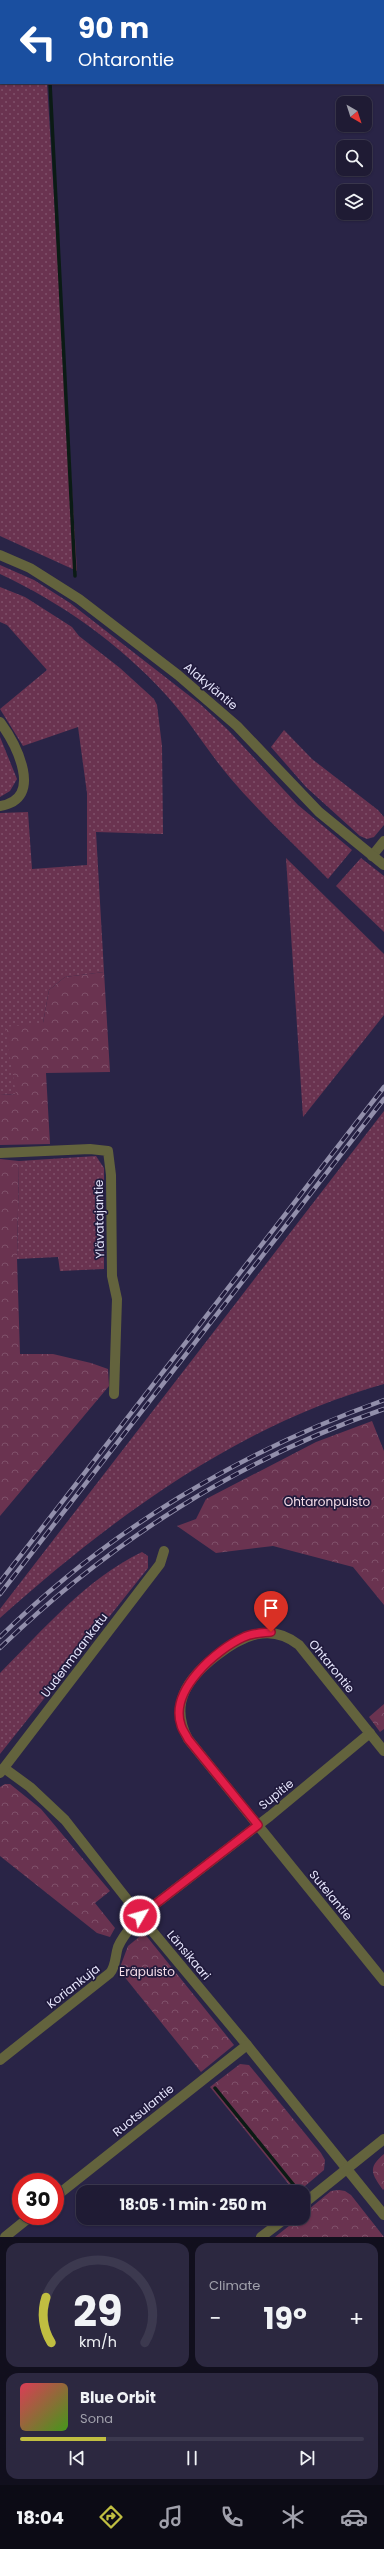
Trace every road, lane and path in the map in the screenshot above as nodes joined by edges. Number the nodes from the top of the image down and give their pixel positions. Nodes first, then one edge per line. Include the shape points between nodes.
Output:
1 (0, 555) edge
2 (0, 722) edge
3 (0, 806) edge
4 (384, 841) edge
5 (372, 856) junction
6 (384, 865) edge
7 (0, 1153) edge
8 (114, 1394) dead end
9 (164, 1551) dead end
10 (370, 1733) junction
11 (384, 1751) edge
12 (2, 1770) edge
13 (258, 1825) junction
14 (140, 1916) junction
15 (384, 1981) edge
16 (247, 2045) junction
17 (0, 2060) edge
18 (384, 2139) edge
19 (346, 2169) junction
20 (64, 2190) edge
21 (310, 2198) edge
22 (384, 2215) edge
23 (20, 2225) edge
24 (277, 2225) edge
25 (5, 2237) edge
26 (261, 2237) edge

1 - 5 street, Alakyläntie via 30,568 79,599 178,675 237,726 323,816
2 - 3 street via 15,749 25,780 24,790 19,797
4 - 5 street
5 - 6 street, Alakyläntie
7 - 8 street, Ylävatajantie via 90,1149 108,1152 111,1175 112,1276 117,1299
9 - 12 street, Uudenmaankatu via 160,1564
10 - 11 street, Ohtarontie
10 - 13 street, Supitie
10 - 13 street, Ohtarontie via 291,1638 271,1632 246,1636 234,1642 204,1666 184,1692 180,1724 188,1739
12 - 14 street, Länsikaari via 30,1787 65,1820
13 - 14 street, Supitie
13 - 15 street, Sutelantie
14 - 16 street, Länsikaari
14 - 17 street, Koriankuja via 119,1945 110,1973
16 - 19 street, Länsikaari
16 - 20 street, Ruotsulantie
18 - 19 street
19 - 21 street
19 - 22 street, Länsikaari
23 - 25 street
24 - 26 street

